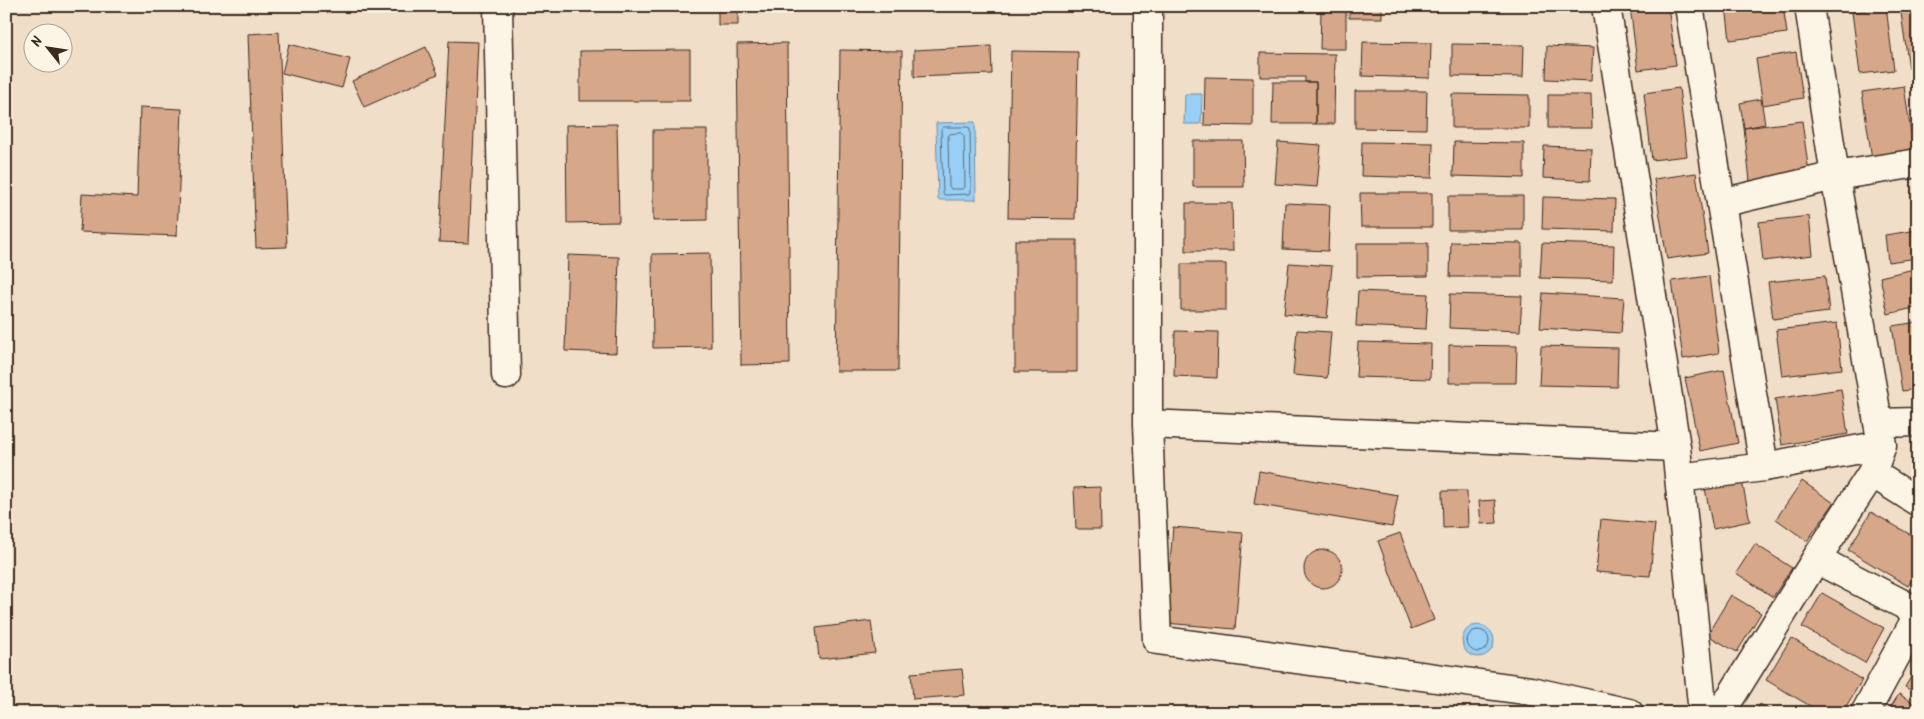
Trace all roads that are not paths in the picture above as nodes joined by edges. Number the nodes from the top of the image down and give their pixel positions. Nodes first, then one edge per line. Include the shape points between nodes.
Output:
1 (498, 6) edge
2 (1148, 6) edge
3 (1606, 6) edge
4 (1689, 6) edge
5 (1809, 6) edge
6 (1918, 163) edge
7 (1835, 176) junction
8 (1721, 203) junction
9 (506, 375) dead end
10 (1918, 422) edge
11 (1148, 424) junction
12 (1880, 434) junction
13 (1676, 447) junction
14 (1764, 467) junction
15 (1872, 473) junction
16 (1679, 478) junction
17 (1918, 502) edge
18 (1816, 559) junction
19 (1918, 614) edge
20 (1629, 713) edge
21 (1702, 713) edge
22 (1715, 713) edge
23 (1865, 713) edge

1 - 9 street
2 - 11 street
3 - 13 street
4 - 8 street
5 - 7 street
6 - 7 street
7 - 8 street
7 - 12 street
8 - 14 street
10 - 12 street
11 - 13 street
11 - 20 street via 1156,640 1531,691
12 - 14 street
12 - 15 street
13 - 16 street
14 - 16 street
15 - 17 street
15 - 18 street
16 - 21 street
18 - 19 street
18 - 22 street via 1722,711
19 - 23 street

